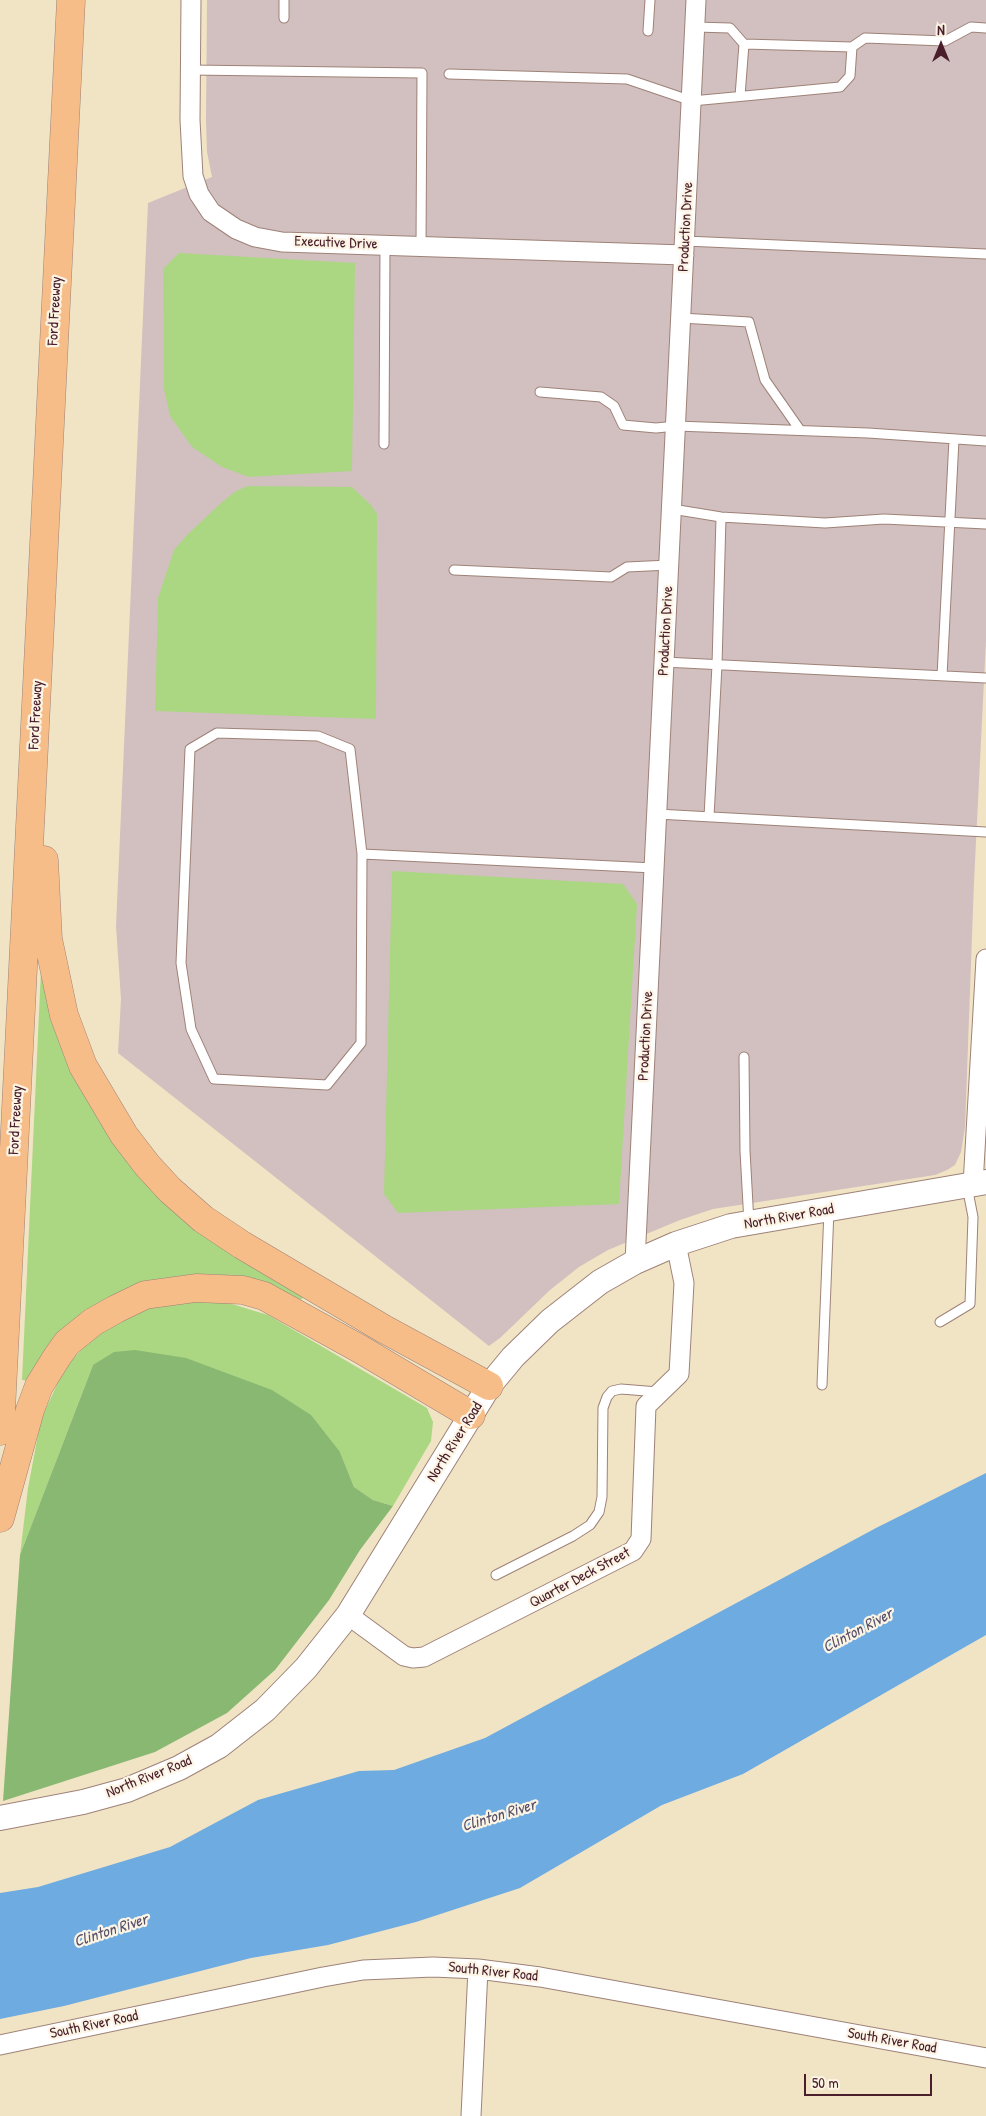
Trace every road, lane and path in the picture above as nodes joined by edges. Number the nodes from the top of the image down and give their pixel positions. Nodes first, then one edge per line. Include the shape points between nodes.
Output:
1 (71, 0) edge
2 (191, 0) edge
3 (284, 0) edge
4 (650, 0) edge
5 (696, 0) edge
6 (284, 18) dead end
7 (695, 27) junction
8 (986, 28) edge
9 (648, 31) dead end
10 (744, 44) junction
11 (852, 47) junction
12 (190, 70) junction
13 (450, 74) dead end
14 (740, 96) junction
15 (692, 101) junction
16 (386, 245) junction
17 (421, 246) junction
18 (685, 248) junction
19 (986, 254) edge
20 (681, 318) junction
21 (540, 392) dead end
22 (676, 426) junction
23 (800, 430) junction
24 (954, 439) junction
25 (986, 441) edge
26 (384, 444) dead end
27 (672, 509) junction
28 (721, 517) junction
29 (951, 522) junction
30 (986, 524) edge
31 (669, 565) junction
32 (454, 570) dead end
33 (664, 662) junction
34 (717, 665) junction
35 (942, 676) junction
36 (986, 678) edge
37 (36, 712) junction
38 (657, 814) junction
39 (708, 816) junction
40 (986, 832) edge
41 (362, 854) junction
42 (654, 868) junction
43 (986, 959) edge
44 (744, 1057) dead end
45 (975, 1184) edge
46 (829, 1210) junction
47 (749, 1223) junction
48 (676, 1244) junction
49 (634, 1262) junction
50 (940, 1322) dead end
51 (822, 1385) dead end
52 (489, 1386) junction
53 (661, 1392) junction
54 (471, 1415) junction
55 (0, 1431) edge
56 (0, 1518) edge
57 (496, 1575) dead end
58 (348, 1615) junction
59 (0, 1818) edge
60 (478, 1969) junction
61 (0, 2045) edge
62 (986, 2058) edge
63 (471, 2116) edge

1 - 37 highway, Ford Freeway
2 - 12 street, Executive Drive
3 - 6 lane
4 - 9 lane
5 - 7 street, Production Drive
7 - 10 lane via 730,28
7 - 15 street, Production Drive
8 - 11 lane via 971,27 944,41 865,38
10 - 11 lane
10 - 14 lane
11 - 14 lane via 850,76 840,87
12 - 16 street, Executive Drive via 191,166 199,194 211,212 255,237 282,242
12 - 17 lane via 422,73
13 - 15 lane via 626,79
14 - 15 lane
15 - 18 street, Production Drive
16 - 17 street, Executive Drive
16 - 26 lane
17 - 18 street, Executive Drive
18 - 19 lane
18 - 20 street, Production Drive
20 - 22 street, Production Drive
20 - 23 lane via 749,322 765,380
21 - 22 lane via 601,397 614,406 623,425
22 - 23 lane
22 - 27 street, Production Drive
23 - 24 lane
24 - 25 lane
24 - 29 lane
27 - 28 lane
27 - 31 street, Production Drive
28 - 29 lane via 825,523 884,519
28 - 34 lane
29 - 30 lane
29 - 35 lane
31 - 32 lane via 626,567 611,577
31 - 33 street, Production Drive
33 - 34 lane
33 - 38 street, Production Drive
34 - 35 lane
34 - 39 lane
35 - 36 lane
37 - 52 highway via 48,940 64,1015 83,1066 124,1135 170,1190 242,1245 384,1329
37 - 55 highway, Ford Freeway
38 - 39 lane
38 - 42 street, Production Drive
39 - 40 lane
41 - 41 lane via 350,749 318,736 217,733 190,749 180,963 191,1029 214,1079 327,1085 361,1043
41 - 42 lane
42 - 49 street, Production Drive
43 - 45 street
44 - 47 lane
45 - 46 street, North River Road
45 - 50 lane via 970,1304
46 - 47 street, North River Road
46 - 51 lane
47 - 48 street, North River Road
48 - 49 street, North River Road
48 - 53 street, Quarter Deck Street via 684,1283 679,1374
49 - 52 street, North River Road via 600,1282 557,1316 513,1357
52 - 54 street, North River Road
53 - 57 lane via 612,1391 603,1408 599,1512 590,1525 573,1536
53 - 58 street, Quarter Deck Street via 646,1406 641,1539 634,1551 424,1657 404,1656
54 - 56 highway via 264,1296 243,1290 196,1288 145,1296 93,1322 56,1356 30,1410
54 - 58 street, North River Road
58 - 59 street, North River Road via 306,1668 265,1710 219,1746 179,1768 127,1790
60 - 61 street, South River Road via 363,1970
60 - 62 street, South River Road via 540,1977
60 - 63 street

